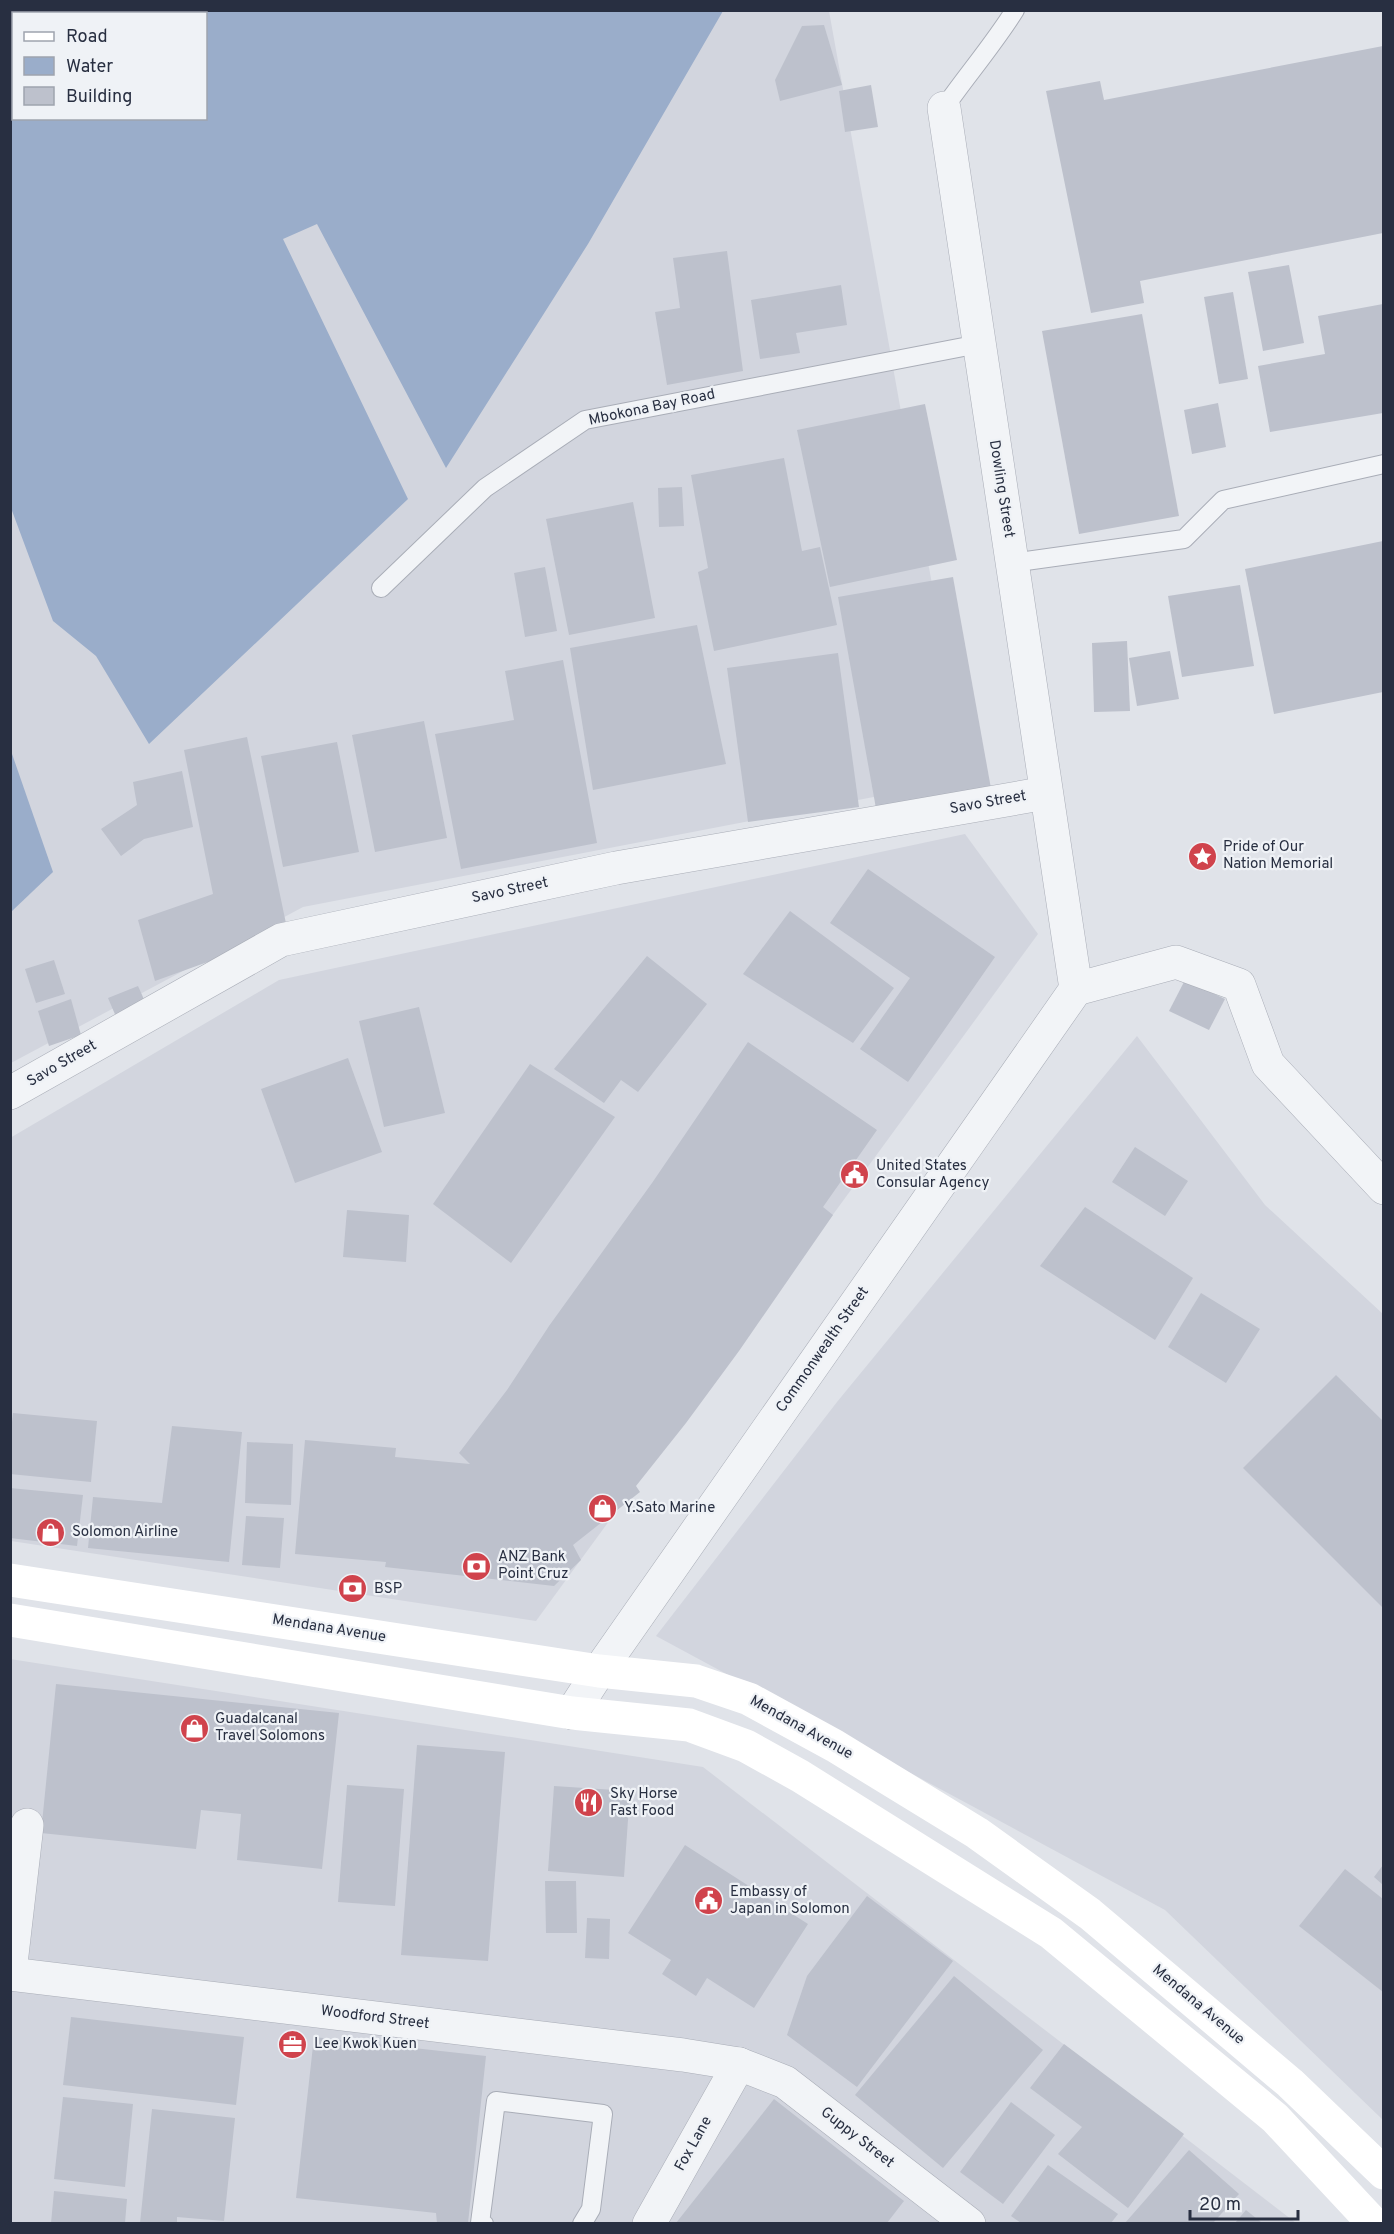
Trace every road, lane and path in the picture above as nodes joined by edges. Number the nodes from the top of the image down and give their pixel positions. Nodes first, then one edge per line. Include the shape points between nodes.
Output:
1 (1014, 10) edge
2 (944, 108) joint
3 (980, 344) junction
4 (1383, 464) edge
5 (1012, 564) junction
6 (381, 588) dead end
7 (1046, 793) junction
8 (1076, 989) junction
9 (10, 1093) edge
10 (1383, 1188) edge
11 (10, 1580) edge
12 (10, 1620) edge
13 (599, 1671) junction
14 (572, 1713) junction
15 (27, 1825) dead end
16 (10, 1973) edge
17 (739, 2064) junction
18 (1383, 2173) edge
19 (484, 2223) edge
20 (582, 2223) edge
21 (649, 2223) edge
22 (969, 2223) edge
23 (1374, 2223) edge

1 - 2 lane, Dowling Street via 993,45
2 - 3 street, Dowling Street
3 - 5 street, Dowling Street
3 - 6 lane, Mbokona Bay Road via 585,420 485,488
4 - 5 lane via 1223,500 1184,538
5 - 7 street, Dowling Street
7 - 8 street, Dowling Street
7 - 9 street, Savo Street via 616,868 281,939
8 - 10 street via 1176,962 1239,985 1268,1064
8 - 13 street, Commonwealth Street
11 - 13 main road, Mendana Avenue
12 - 14 main road
13 - 14 street, Commonwealth Street
13 - 18 main road, Mendana Avenue via 696,1682 749,1698 977,1833 1090,1914 1290,2083
14 - 23 main road via 689,1725 746,1746 1051,1934 1275,2118
15 - 16 street
16 - 17 street, Woodford Street
17 - 21 street, Fox Lane
17 - 22 street, Guppy Street via 785,2082
19 - 20 lane via 480,2223 496,2101 603,2114 591,2209

